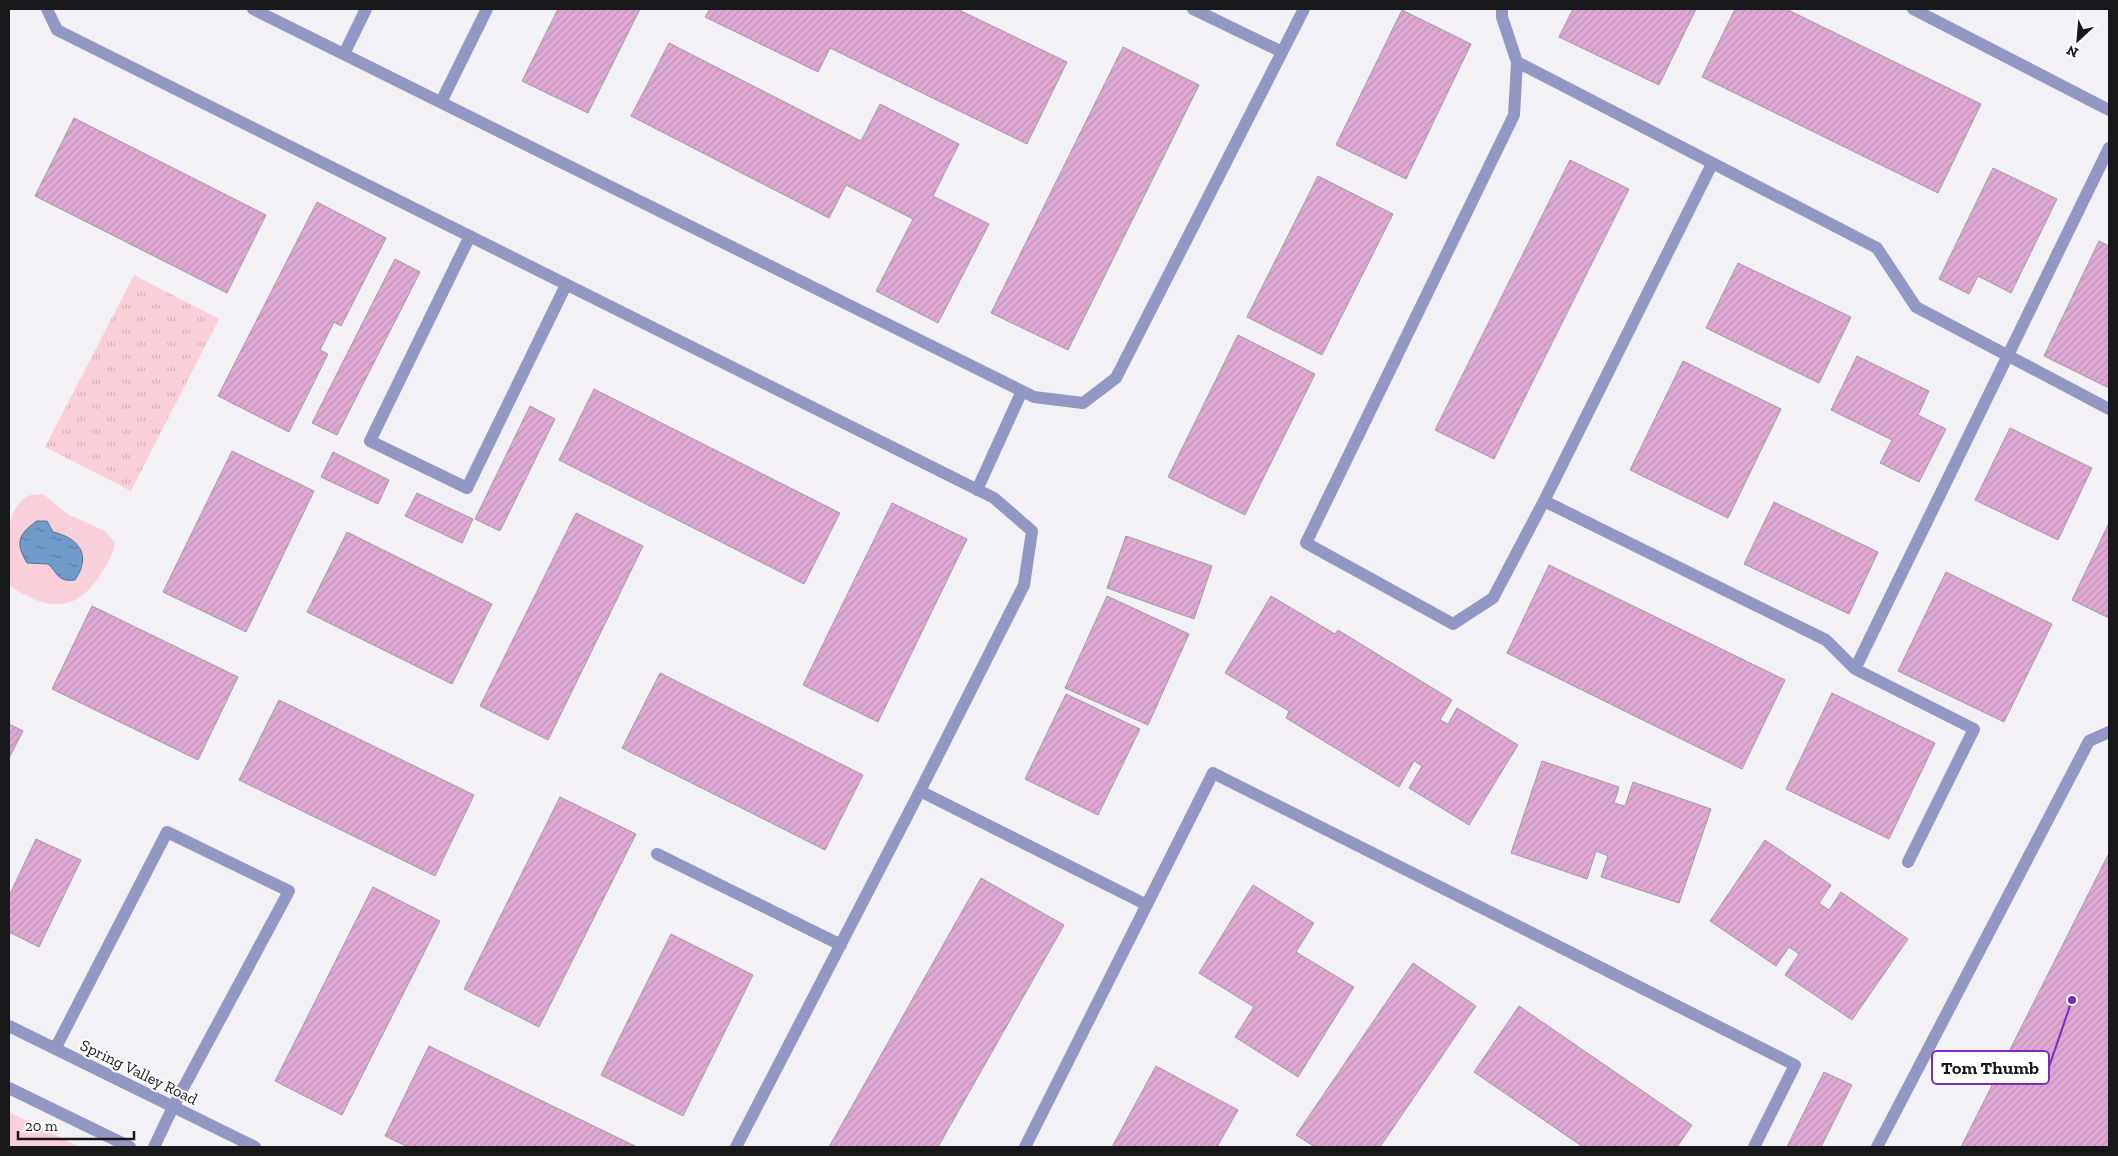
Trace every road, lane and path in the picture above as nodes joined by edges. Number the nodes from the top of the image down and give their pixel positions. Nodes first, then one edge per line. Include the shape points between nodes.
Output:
1 (47, 9) edge
2 (253, 9) edge
3 (366, 9) edge
4 (487, 9) edge
5 (1193, 9) edge
6 (1304, 9) edge
7 (1502, 9) edge
8 (1913, 9) edge
9 (1282, 52) junction
10 (344, 54) junction
11 (1518, 62) junction
12 (441, 102) junction
13 (2109, 110) edge
14 (2109, 148) edge
15 (1712, 164) junction
16 (470, 236) junction
17 (566, 285) junction
18 (2008, 356) junction
19 (1022, 391) junction
20 (2109, 409) edge
21 (977, 490) junction
22 (1544, 501) junction
23 (1854, 669) junction
24 (2109, 732) edge
25 (920, 791) junction
26 (657, 854) dead end
27 (1908, 862) dead end
28 (1147, 904) junction
29 (841, 945) junction
30 (9, 1026) edge
31 (55, 1049) junction
32 (9, 1088) edge
33 (173, 1107) junction
34 (130, 1147) edge
35 (154, 1147) edge
36 (255, 1147) edge
37 (736, 1147) edge
38 (1025, 1147) edge
39 (1754, 1147) edge
40 (1877, 1147) edge

1 - 16 street via 57,30
2 - 10 street
3 - 10 street
4 - 12 street
5 - 9 street
6 - 9 street
7 - 11 street
8 - 13 street
9 - 19 street via 1116,378 1083,402 1034,397
10 - 12 street
11 - 15 street
11 - 22 street via 1514,115 1306,543 1453,624 1493,598
12 - 19 street
14 - 18 street
15 - 18 street via 1877,248 1916,307
15 - 22 street
16 - 17 street
16 - 17 street via 370,440 467,488
17 - 21 street
18 - 20 street
18 - 23 street
19 - 21 street
21 - 25 street via 994,498 1032,531 1024,585
22 - 23 street via 1826,640
23 - 27 street via 1974,729
24 - 40 street via 2089,741
25 - 28 street
25 - 29 street
26 - 29 street
28 - 38 street
28 - 39 street via 1213,773 1795,1065
29 - 37 street
30 - 31 street, Spring Valley Road
31 - 33 street, Spring Valley Road
31 - 33 street via 167,832 289,891
32 - 34 street
33 - 35 street
33 - 36 street, Spring Valley Road

